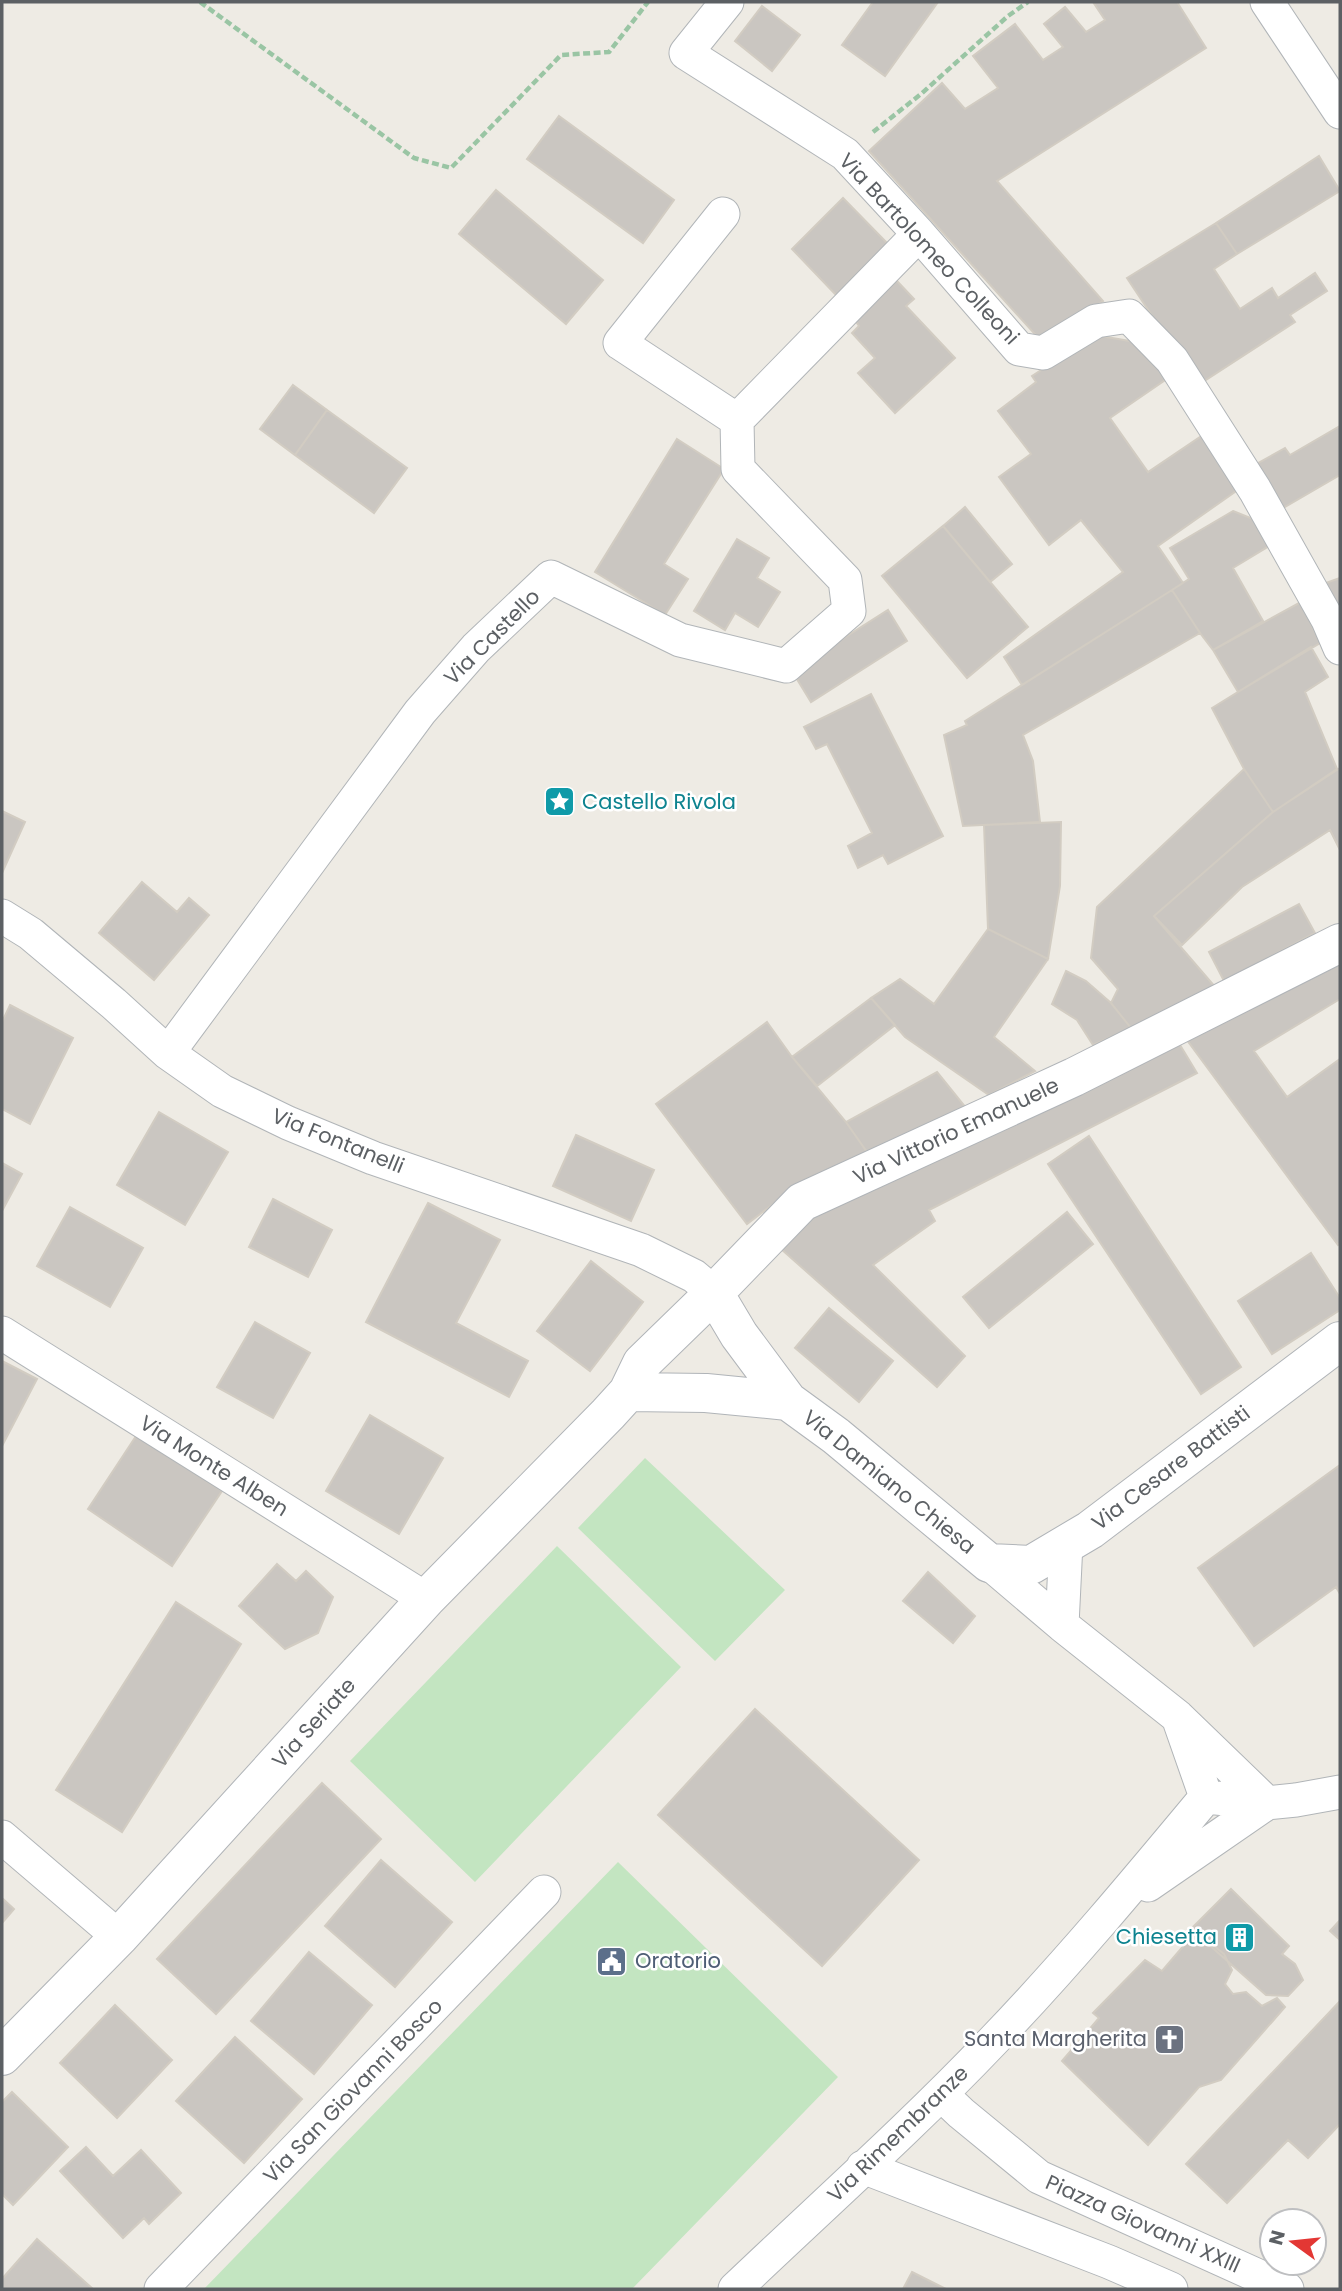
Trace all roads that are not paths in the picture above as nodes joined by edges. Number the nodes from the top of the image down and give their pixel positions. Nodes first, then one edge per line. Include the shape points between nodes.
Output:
1 (727, 2) edge
2 (1267, 2) edge
3 (1340, 112) edge
4 (723, 214) dead end
5 (919, 234) junction
6 (737, 420) junction
7 (1340, 648) edge
8 (2, 916) edge
9 (1340, 943) edge
10 (168, 1053) junction
11 (714, 1293) junction
12 (2, 1333) edge
13 (1340, 1340) edge
14 (628, 1392) junction
15 (788, 1401) junction
16 (1066, 1543) junction
17 (989, 1563) junction
18 (426, 1599) junction
19 (1062, 1625) junction
20 (1178, 1717) junction
21 (1340, 1791) edge
22 (1206, 1797) junction
23 (1267, 1803) junction
24 (2, 1837) edge
25 (544, 1892) dead end
26 (1112, 1910) junction
27 (119, 1937) junction
28 (2, 2056) edge
29 (941, 2094) junction
30 (863, 2168) junction
31 (1108, 2275) edge
32 (161, 2289) edge
33 (735, 2289) edge
34 (1171, 2289) edge
35 (1287, 2289) edge

1 - 5 street, Via Bartolomeo Colleoni via 686,53 845,154
2 - 3 street
4 - 6 street via 620,343
5 - 6 street
5 - 7 street, Via Bartolomeo Colleoni via 1019,349 1043,353 1096,321 1129,316 1172,360 1193,392 1255,490
6 - 10 street, Via Castello via 738,468 845,580 849,611 786,666 680,640 551,577 476,648 420,712
8 - 10 street, Via Fontanelli via 30,934
9 - 11 street, Via Vittorio Emanuele via 1074,1077 802,1202
10 - 11 street, Via Fontanelli via 222,1091 288,1123 373,1158 641,1250 694,1276
11 - 14 street, Via Vittorio Emanuele via 642,1363
11 - 15 street via 738,1335
12 - 18 street, Via Monte Alben
13 - 16 street, Via Cesare Battisti via 1090,1530
14 - 15 street
14 - 18 street, Via Seriate
15 - 17 street, Via Damiano Chiesa
16 - 17 street, Via Cesare Battisti via 1031,1565
16 - 19 street
17 - 19 street
18 - 27 street, Via Seriate
19 - 20 street
20 - 22 street
20 - 23 street
21 - 23 street
22 - 23 street
22 - 26 street, Via Rimembranze
23 - 26 street, Via Rimembranze
24 - 27 street
25 - 32 street, Via San Giovanni Bosco
26 - 29 street, Via Rimembranze
27 - 28 street, Via Seriate
29 - 30 street, Via Rimembranze
29 - 35 street, Piazza Giovanni XXIII via 1040,2177
30 - 31 street
30 - 33 street, Via Rimembranze
31 - 34 street

